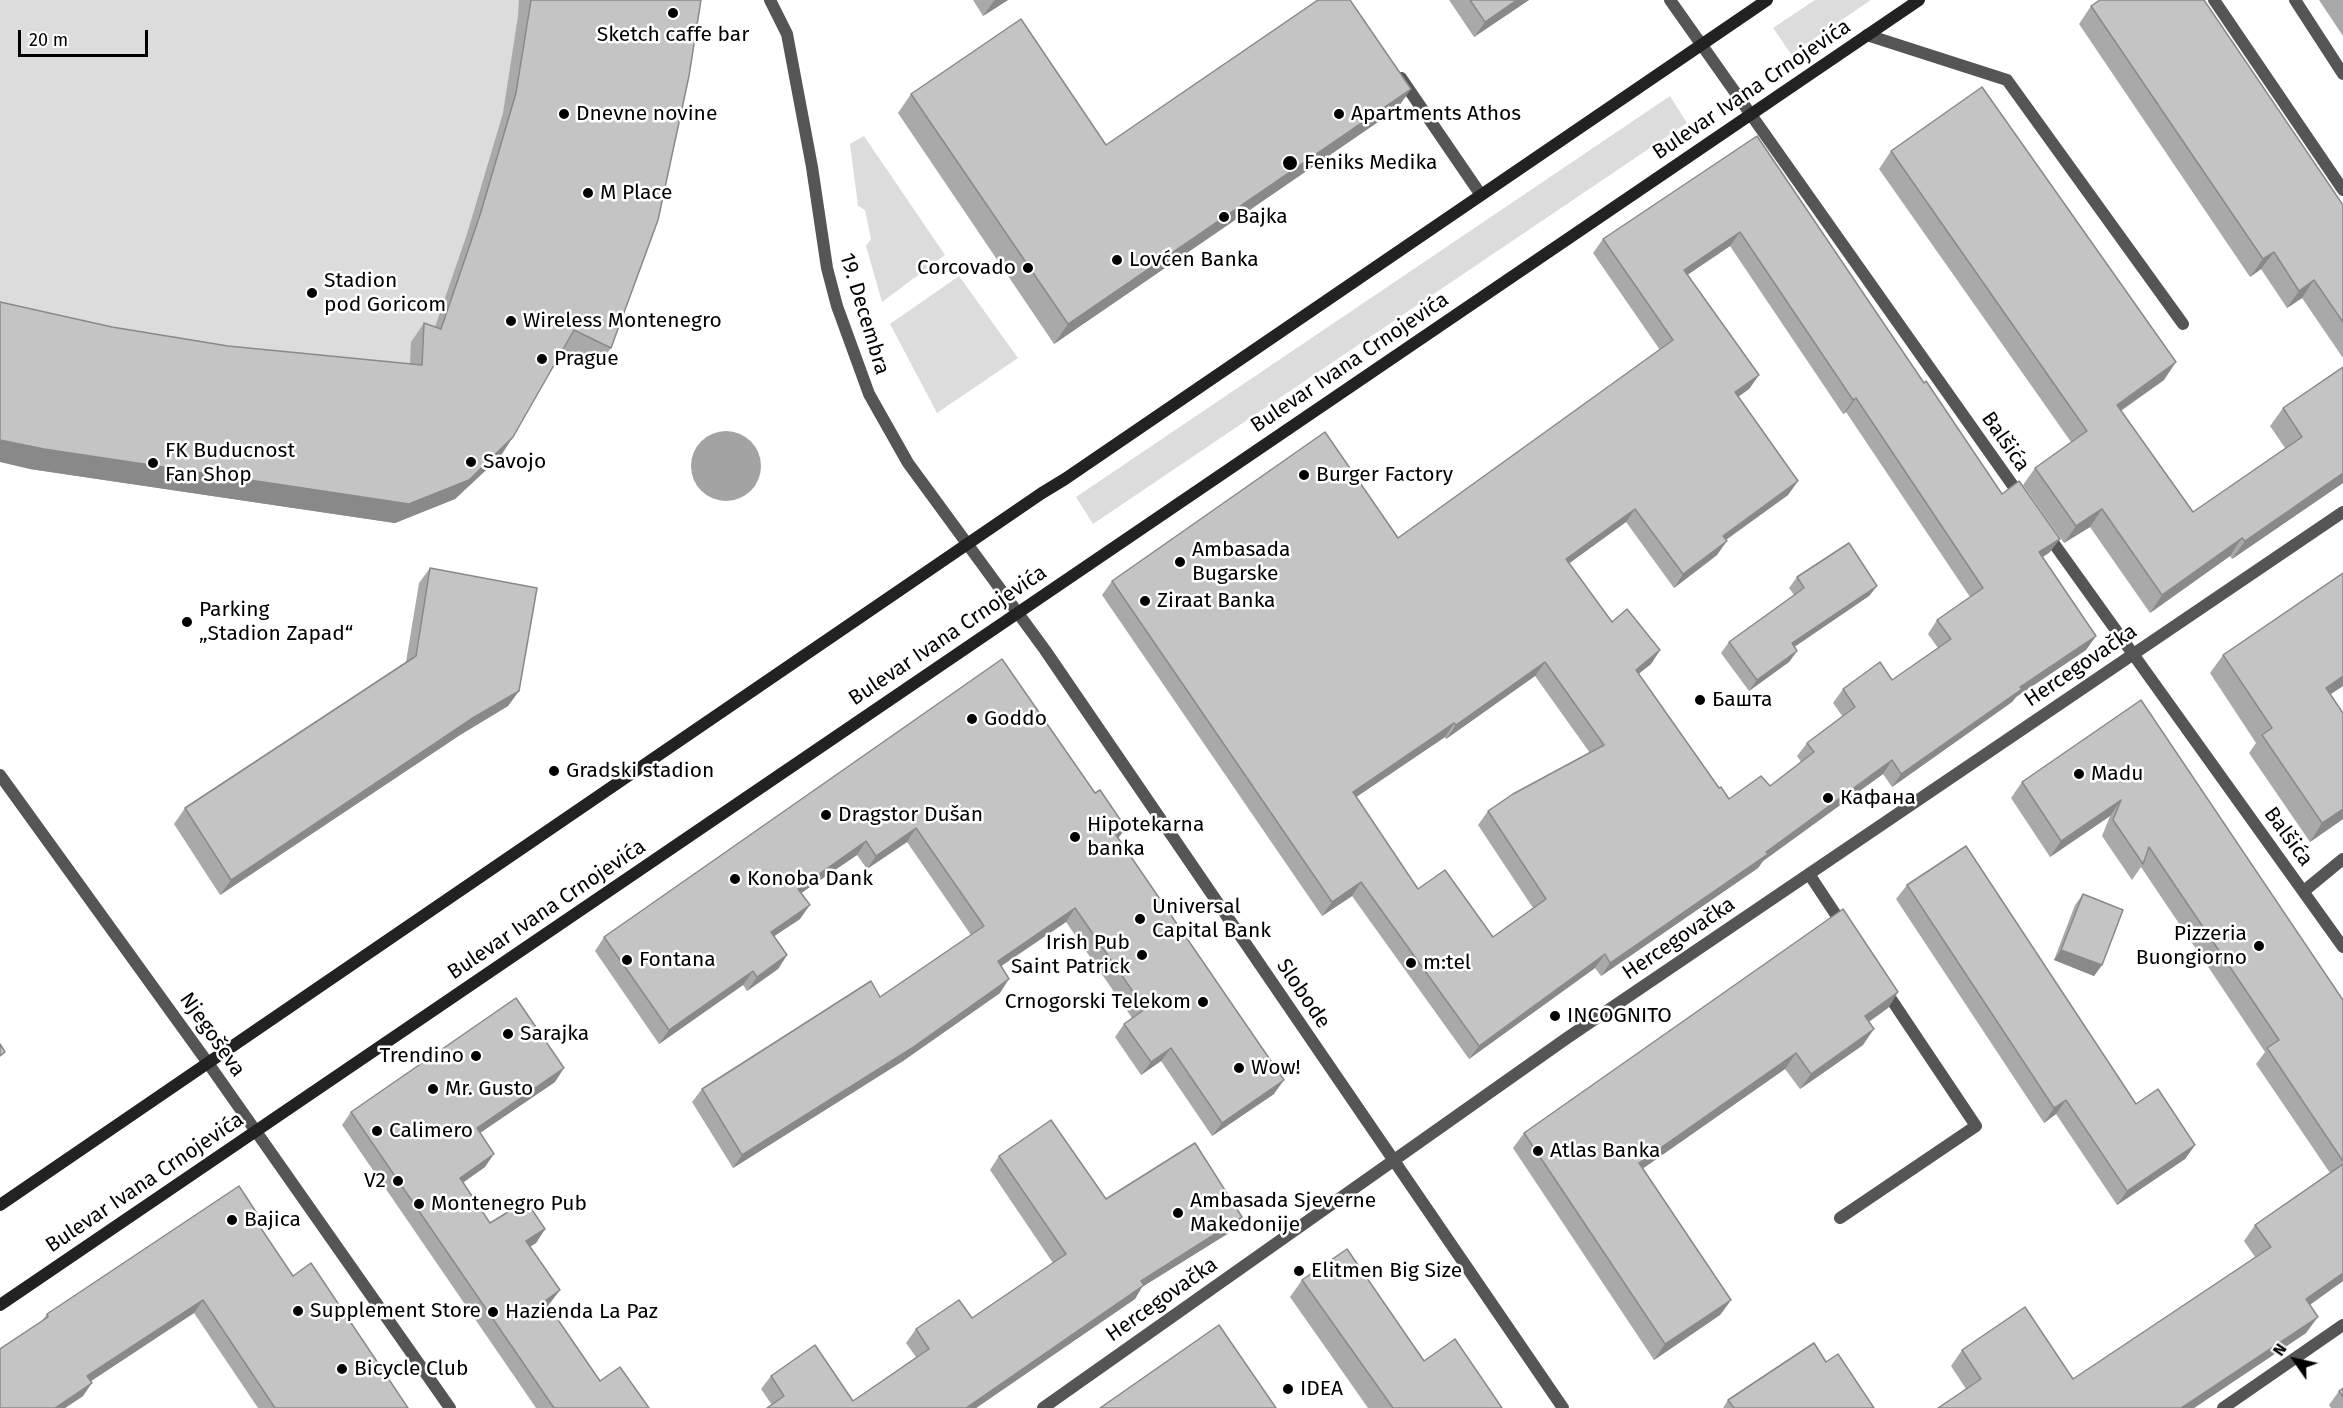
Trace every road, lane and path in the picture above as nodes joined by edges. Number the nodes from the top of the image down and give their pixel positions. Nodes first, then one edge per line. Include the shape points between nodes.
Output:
1 (770, 0) edge
2 (1670, 0) edge
3 (1767, 0) edge
4 (1919, 0) edge
5 (2214, 0) edge
6 (2295, 0) edge
7 (1867, 35) junction
8 (1702, 44) junction
9 (1395, 69) edge
10 (2343, 74) edge
11 (1750, 115) junction
12 (2343, 190) edge
13 (1480, 195) junction
14 (2182, 324) dead end
15 (2343, 512) edge
16 (968, 544) junction
17 (1018, 613) junction
18 (2133, 655) junction
19 (0, 775) edge
20 (2343, 859) edge
21 (1809, 874) junction
22 (2304, 891) junction
23 (1851, 938) edge
24 (2343, 947) edge
25 (1877, 977) edge
26 (208, 1063) junction
27 (255, 1132) junction
28 (1394, 1161) junction
29 (0, 1206) edge
30 (1840, 1218) dead end
31 (0, 1305) edge
32 (2343, 1325) edge
33 (450, 1408) edge
34 (1044, 1408) edge
35 (1563, 1408) edge
36 (2223, 1408) edge

1 - 16 street, 19. Decembra via 787,34 827,268 857,365 908,463
2 - 8 street, Balšića
3 - 8 main road
4 - 7 main road, Bulevar Ivana Crnojevića
5 - 12 street
6 - 10 street
7 - 11 main road, Bulevar Ivana Crnojevića
7 - 14 street via 2007,80
8 - 11 street, Balšića
8 - 13 main road
9 - 13 street
11 - 17 main road, Bulevar Ivana Crnojevića
11 - 18 street, Balšića
13 - 16 main road
15 - 18 street, Hercegovačka
16 - 17 street, Slobode
16 - 26 main road
17 - 27 main road, Bulevar Ivana Crnojevića
17 - 28 street, Slobode
18 - 21 street, Hercegovačka
18 - 22 street, Balšića
19 - 26 street, Njegoševa
20 - 22 street
21 - 23 street
21 - 28 street, Hercegovačka
22 - 24 street, Balšića
25 - 30 street via 1976,1126
26 - 27 street, Njegoševa
26 - 29 main road
27 - 31 main road, Bulevar Ivana Crnojevića
27 - 33 street, Njegoševa
28 - 34 street, Hercegovačka
28 - 35 street, Slobode
32 - 36 street

